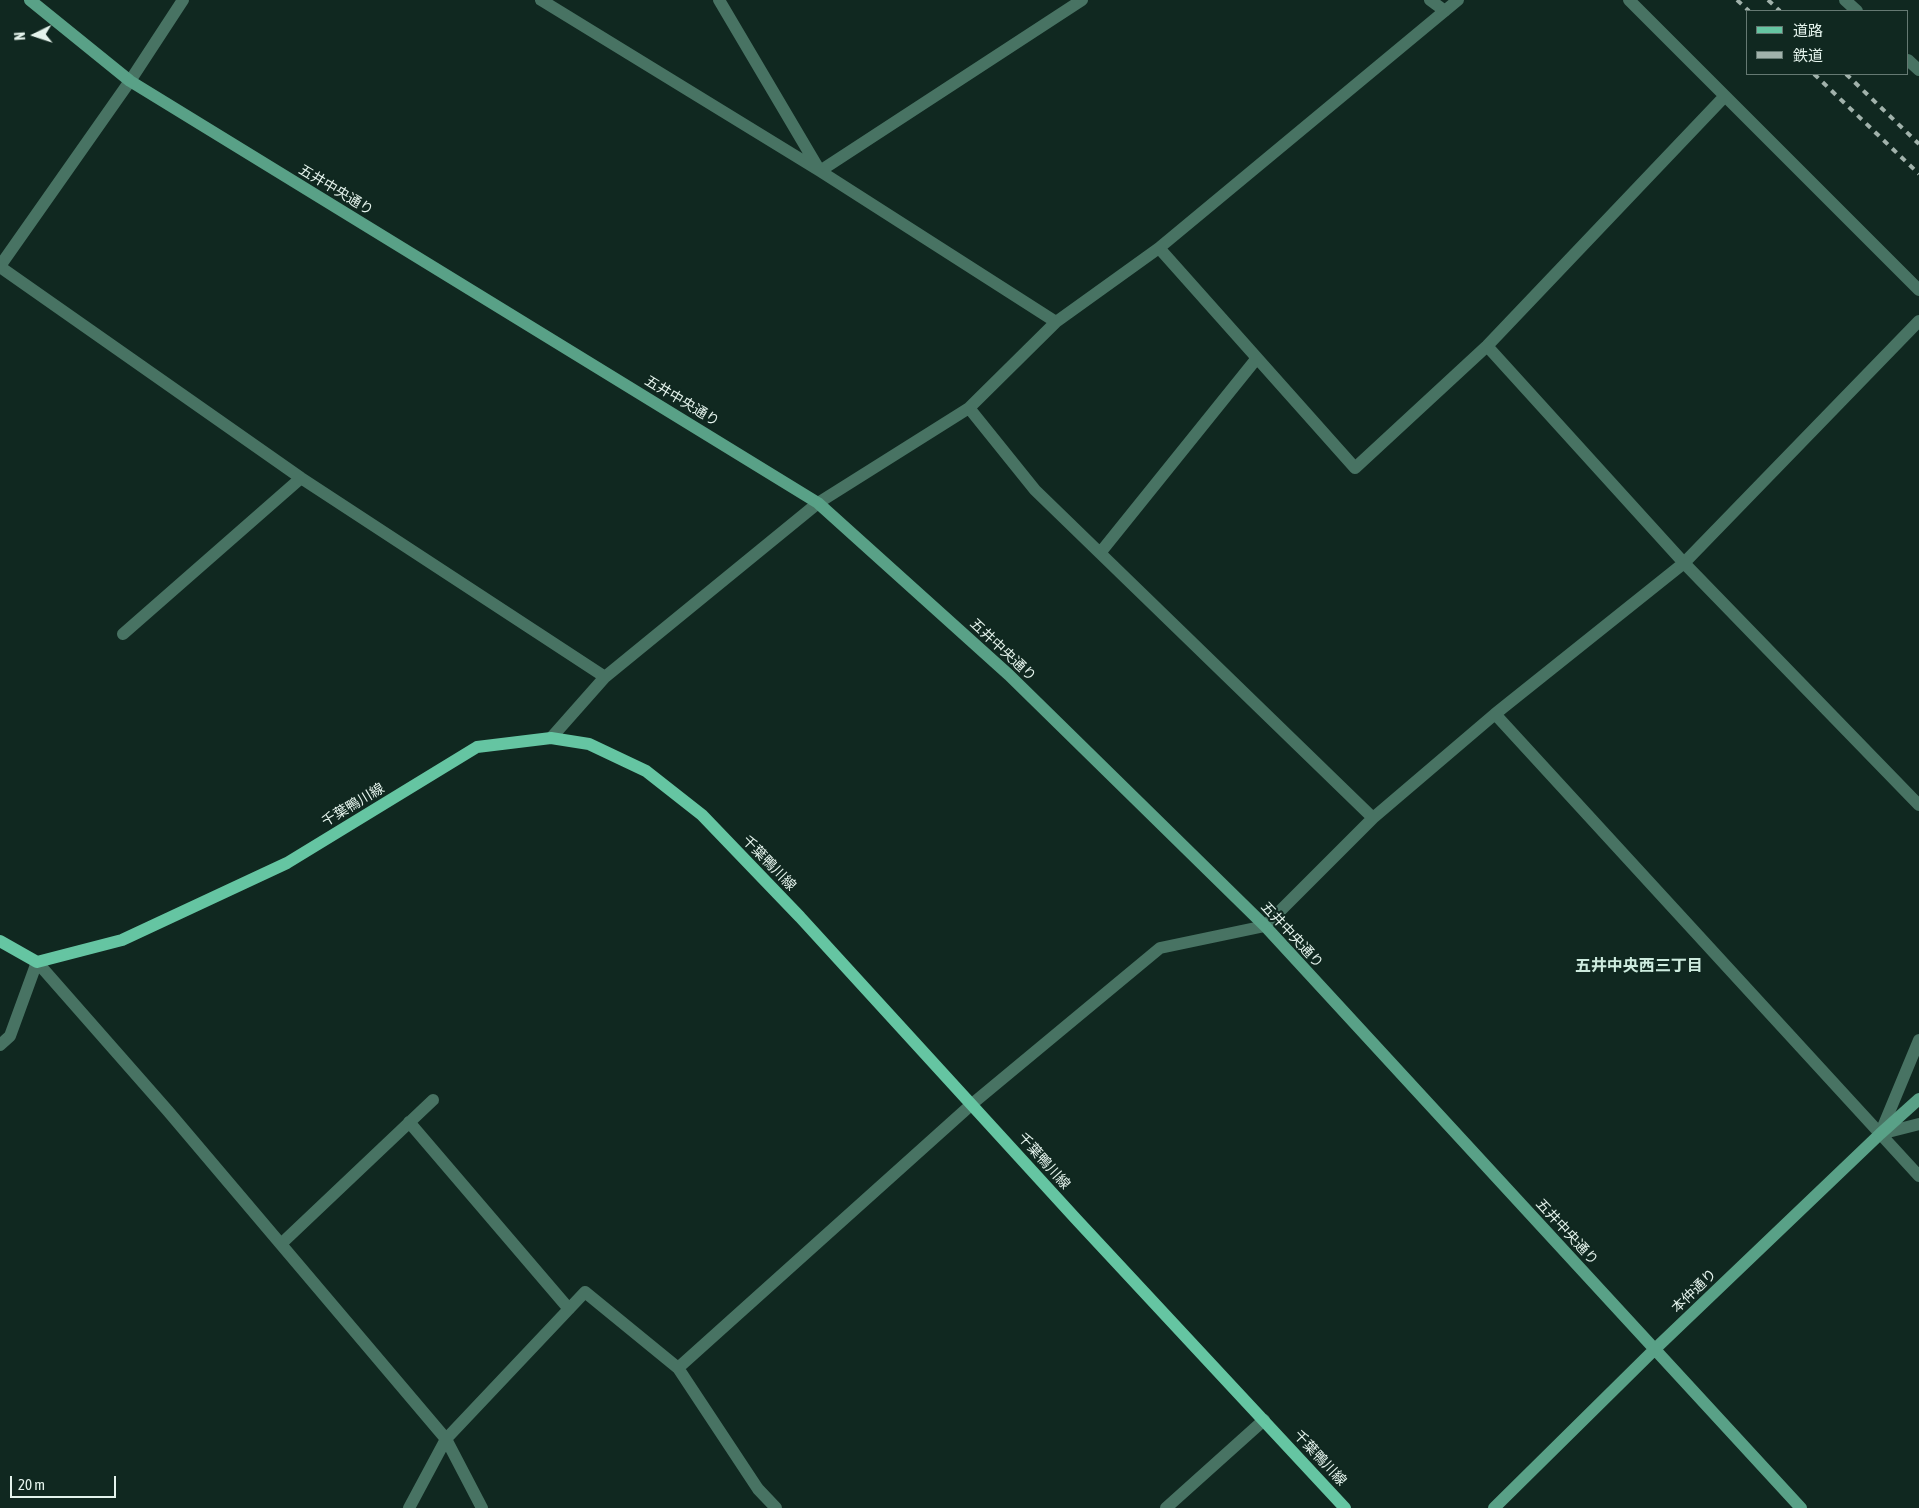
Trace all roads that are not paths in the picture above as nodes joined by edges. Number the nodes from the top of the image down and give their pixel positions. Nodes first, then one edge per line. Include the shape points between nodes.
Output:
1 (30, 0) edge
2 (183, 0) edge
3 (541, 0) edge
4 (719, 0) edge
5 (1082, 0) edge
6 (1430, 0) edge
7 (1458, 0) edge
8 (1629, 0) edge
9 (1845, 0) edge
10 (1856, 10) edge
11 (1445, 11) junction
12 (1909, 61) edge
13 (1919, 70) edge
14 (130, 81) junction
15 (1725, 96) junction
16 (820, 171) junction
17 (1159, 248) junction
18 (0, 266) edge
19 (1919, 290) edge
20 (1919, 321) edge
21 (1056, 322) junction
22 (1487, 346) junction
23 (1257, 358) junction
24 (969, 408) junction
25 (301, 478) junction
26 (818, 502) junction
27 (1100, 552) junction
28 (1684, 563) junction
29 (123, 634) dead end
30 (606, 677) junction
31 (1495, 714) junction
32 (551, 738) junction
33 (1919, 805) edge
34 (1373, 818) junction
35 (1265, 926) junction
36 (0, 941) edge
37 (38, 962) junction
38 (1919, 1040) edge
39 (0, 1045) edge
40 (1919, 1099) edge
41 (433, 1100) dead end
42 (972, 1104) junction
43 (409, 1122) junction
44 (1919, 1124) edge
45 (1880, 1134) junction
46 (1919, 1176) edge
47 (281, 1244) junction
48 (568, 1309) junction
49 (1655, 1349) junction
50 (678, 1368) junction
51 (1264, 1420) junction
52 (446, 1439) junction
53 (408, 1508) edge
54 (482, 1508) edge
55 (776, 1508) edge
56 (1166, 1508) edge
57 (1346, 1508) edge
58 (1494, 1508) edge
59 (1801, 1508) edge

1 - 14 street, 五井中央通り
2 - 14 street
3 - 16 street
4 - 16 street
5 - 16 street
6 - 11 street
7 - 11 street
8 - 15 street
9 - 10 street
11 - 17 street
12 - 13 street
14 - 18 street
14 - 26 street, 五井中央通り
15 - 19 street
15 - 22 street
16 - 21 street
17 - 21 street
17 - 23 street
18 - 25 street
20 - 28 street
21 - 24 street
22 - 23 street via 1355,468
22 - 28 street
23 - 27 street
24 - 26 street
24 - 27 street via 1035,490
25 - 29 street
25 - 30 street
26 - 30 street
26 - 35 street, 五井中央通り via 1009,675
27 - 34 street
28 - 31 street
28 - 33 street
30 - 32 street
31 - 34 street
31 - 45 street
32 - 37 main road, 千葉鴨川線 via 477,747 287,863 122,940
32 - 42 main road, 千葉鴨川線 via 590,744 646,771 702,815
34 - 35 street
35 - 42 street via 1160,948
35 - 49 street, 五井中央通り
36 - 37 main road
37 - 39 street via 10,1036
37 - 47 street
38 - 45 street
40 - 45 street, 本仲通り
41 - 43 street
42 - 50 street
42 - 51 main road, 千葉鴨川線
43 - 47 street
43 - 48 street
44 - 45 street
45 - 46 street
45 - 49 street, 本仲通り
47 - 52 street
48 - 50 street via 584,1292
48 - 52 street
49 - 58 street, 本仲通り
49 - 59 street, 五井中央通り
50 - 55 street via 758,1488
51 - 56 street
51 - 57 main road, 千葉鴨川線
52 - 53 street
52 - 54 street

